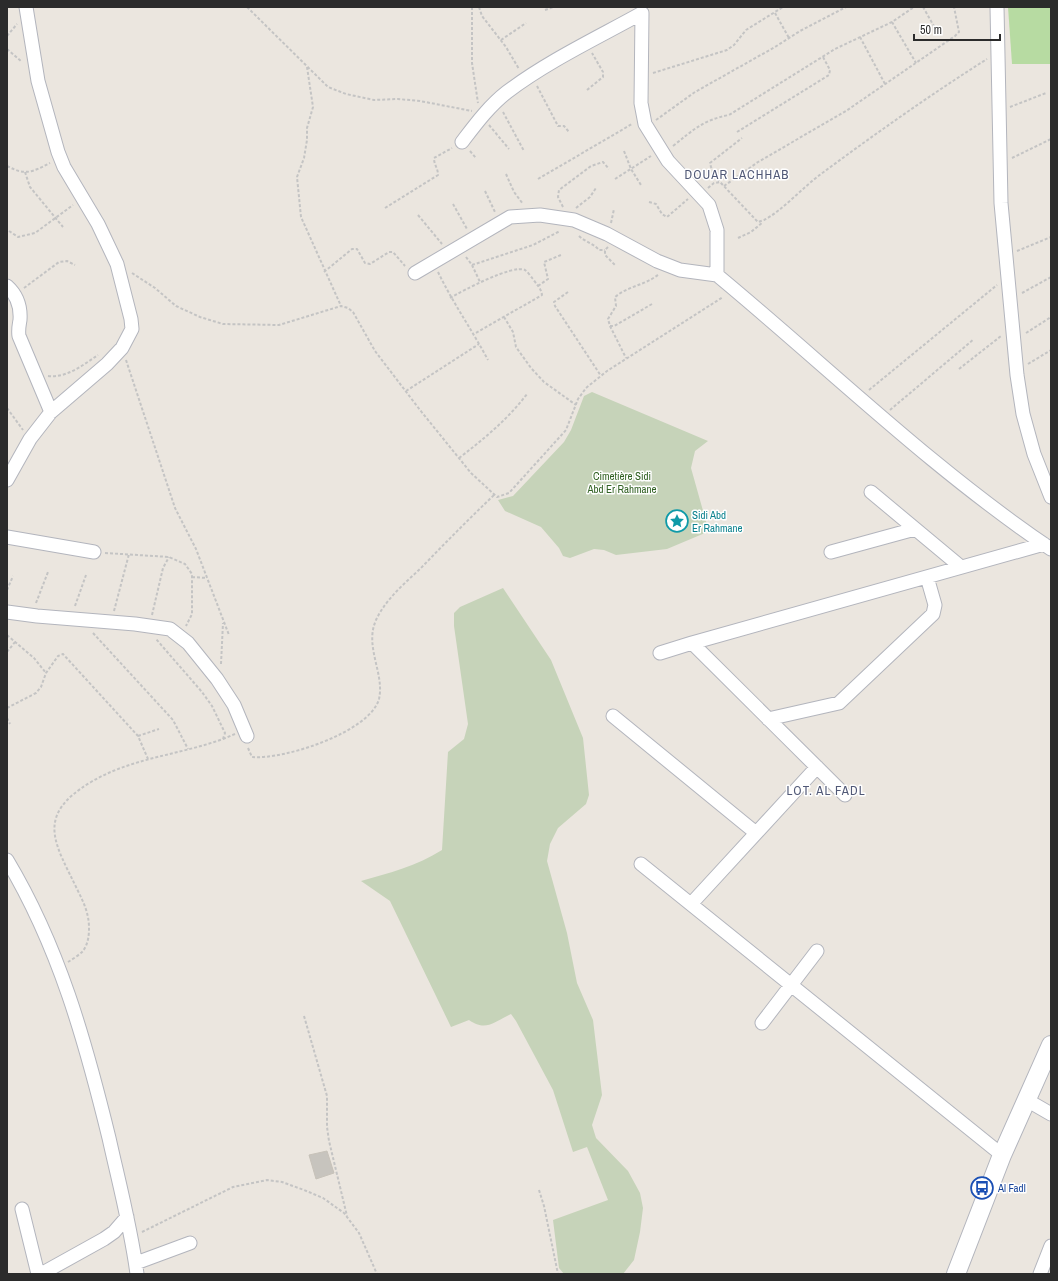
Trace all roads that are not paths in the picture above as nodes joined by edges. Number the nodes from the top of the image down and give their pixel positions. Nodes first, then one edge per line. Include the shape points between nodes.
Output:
1 (26, 7) edge
2 (997, 7) edge
3 (462, 142) road end
4 (415, 273) road end
5 (717, 275) junction
6 (11, 290) edge
7 (51, 412) junction
8 (7, 480) edge
9 (871, 492) dead end
10 (1051, 497) edge
11 (915, 529) junction
12 (7, 537) edge
13 (1048, 546) edge
14 (94, 552) road end
15 (832, 552) dead end
16 (961, 567) junction
17 (926, 577) junction
18 (7, 612) edge
19 (692, 643) junction
20 (660, 653) dead end
21 (613, 716) dead end
22 (768, 719) junction
23 (247, 736) road end
24 (817, 768) junction
25 (846, 795) dead end
26 (756, 833) junction
27 (7, 860) edge
28 (641, 864) dead end
29 (691, 904) junction
30 (817, 951) dead end
31 (792, 985) junction
32 (762, 1023) dead end
33 (1051, 1045) edge
34 (1025, 1099) junction
35 (1051, 1114) edge
36 (1002, 1155) junction
37 (22, 1209) dead end
38 (127, 1218) junction
39 (190, 1244) dead end
40 (1051, 1246) edge
41 (136, 1269) edge
42 (40, 1274) edge
43 (956, 1274) edge
44 (1040, 1274) edge

1 - 7 street via 38,81 60,157 118,264 132,324 130,335 122,348
2 - 10 street via 1001,203 1017,371 1023,414 1034,454
3 - 5 street via 507,92 642,13 641,103 645,122 661,152 709,205 717,230
4 - 5 street via 510,217 531,215 557,216 574,221 670,266 700,274
5 - 13 street via 958,481
6 - 7 street via 20,308 18,331
7 - 8 street via 30,439
9 - 11 street
11 - 15 street
11 - 16 street
12 - 14 street
13 - 16 street
16 - 17 street
17 - 19 street
17 - 22 street via 935,605 933,614 839,703
18 - 23 street via 170,629 182,638 217,679 234,705
19 - 20 street
19 - 22 street
21 - 26 street
22 - 24 street
24 - 25 street
24 - 26 street
26 - 29 street
27 - 38 street via 61,969 82,1032
28 - 29 street
29 - 31 street
30 - 31 street
31 - 32 street
31 - 36 street
33 - 34 street
34 - 35 street
34 - 36 street
36 - 43 street
37 - 42 street
38 - 41 street
38 - 42 street via 104,1239
39 - 41 street
40 - 44 street

